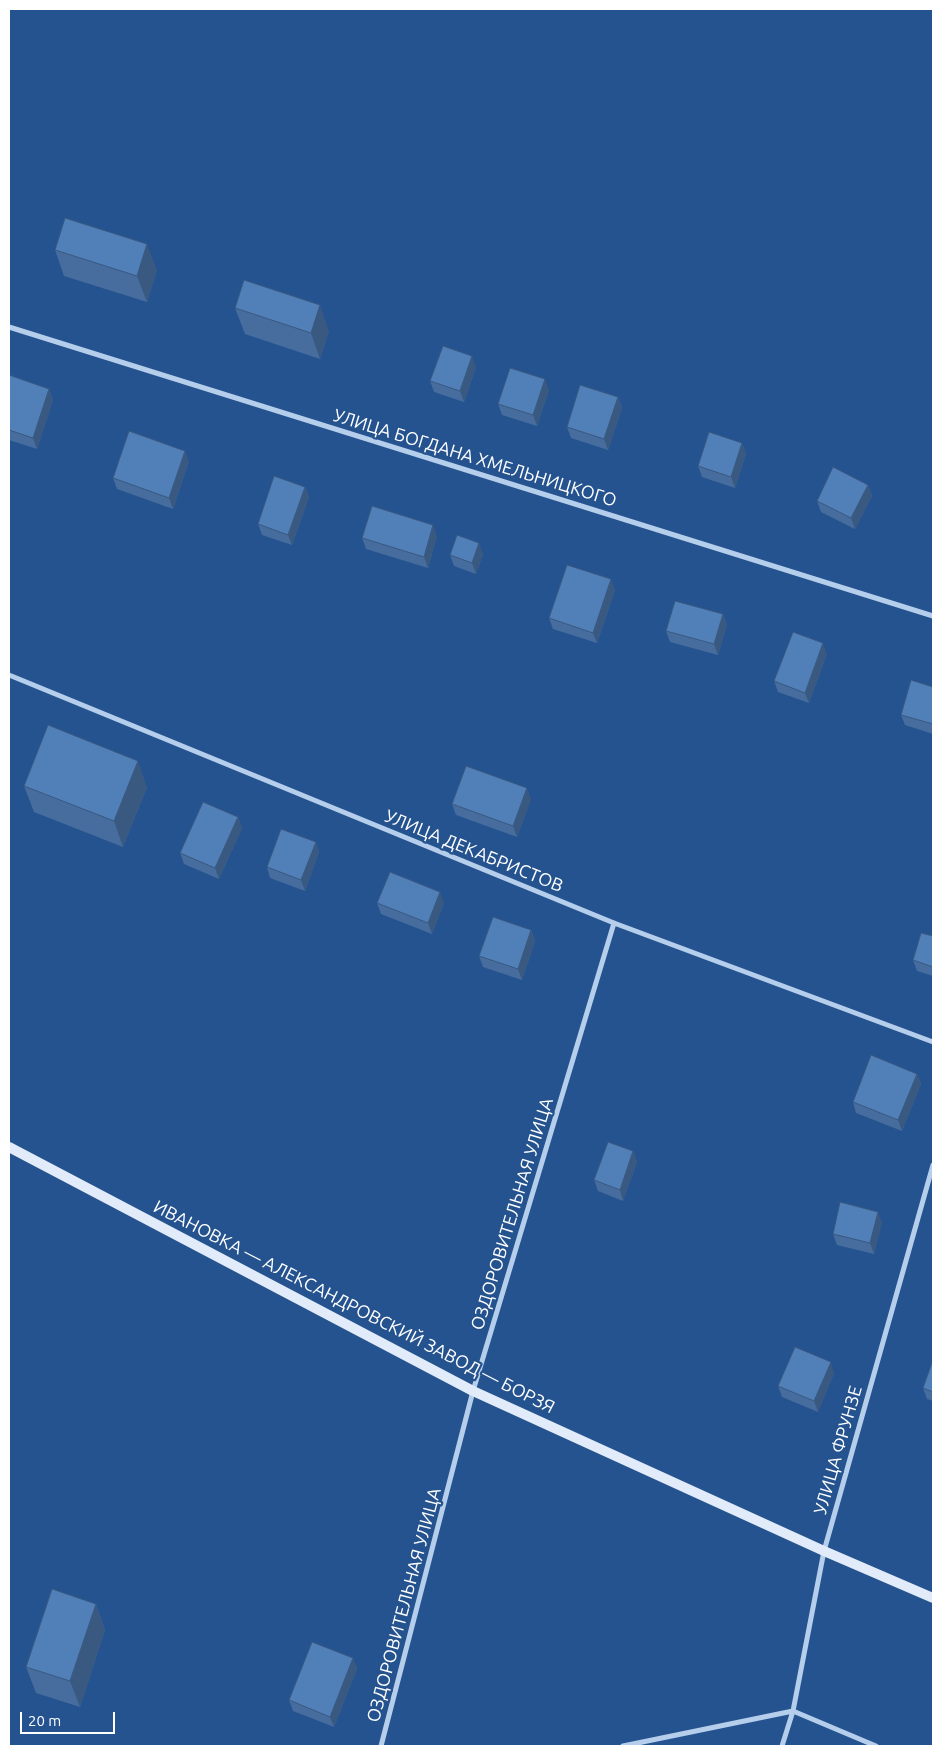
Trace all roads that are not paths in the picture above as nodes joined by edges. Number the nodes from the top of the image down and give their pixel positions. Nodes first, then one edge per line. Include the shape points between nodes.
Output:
1 (9, 328) edge
2 (933, 616) edge
3 (9, 675) edge
4 (614, 923) junction
5 (933, 1042) edge
6 (9, 1147) edge
7 (933, 1165) edge
8 (473, 1391) junction
9 (824, 1551) junction
10 (933, 1598) edge
11 (793, 1711) junction
12 (381, 1746) edge
13 (623, 1746) edge
14 (782, 1746) edge
15 (876, 1746) edge

1 - 2 street, УЛИЦА БОГДАНА ХМЕЛЬНИЦКОГО
3 - 4 street, УЛИЦА ДЕКАБРИСТОВ
4 - 5 street, УЛИЦА ДЕКАБРИСТОВ
4 - 8 street, ОЗДОРОВИТЕЛЬНАЯ УЛИЦА
6 - 8 main road, ИВАНОВКА — АЛЕКСАНДРОВСКИЙ ЗАВОД — БОРЗЯ
7 - 9 street, УЛИЦА ФРУНЗЕ
8 - 9 main road, ИВАНОВКА — АЛЕКСАНДРОВСКИЙ ЗАВОД — БОРЗЯ
8 - 12 street, ОЗДОРОВИТЕЛЬНАЯ УЛИЦА
9 - 10 main road, ИВАНОВКА — АЛЕКСАНДРОВСКИЙ ЗАВОД — БОРЗЯ
9 - 11 street, УЛИЦА ФРУНЗЕ
11 - 13 street
11 - 14 street, УЛИЦА ФРУНЗЕ
11 - 15 street

